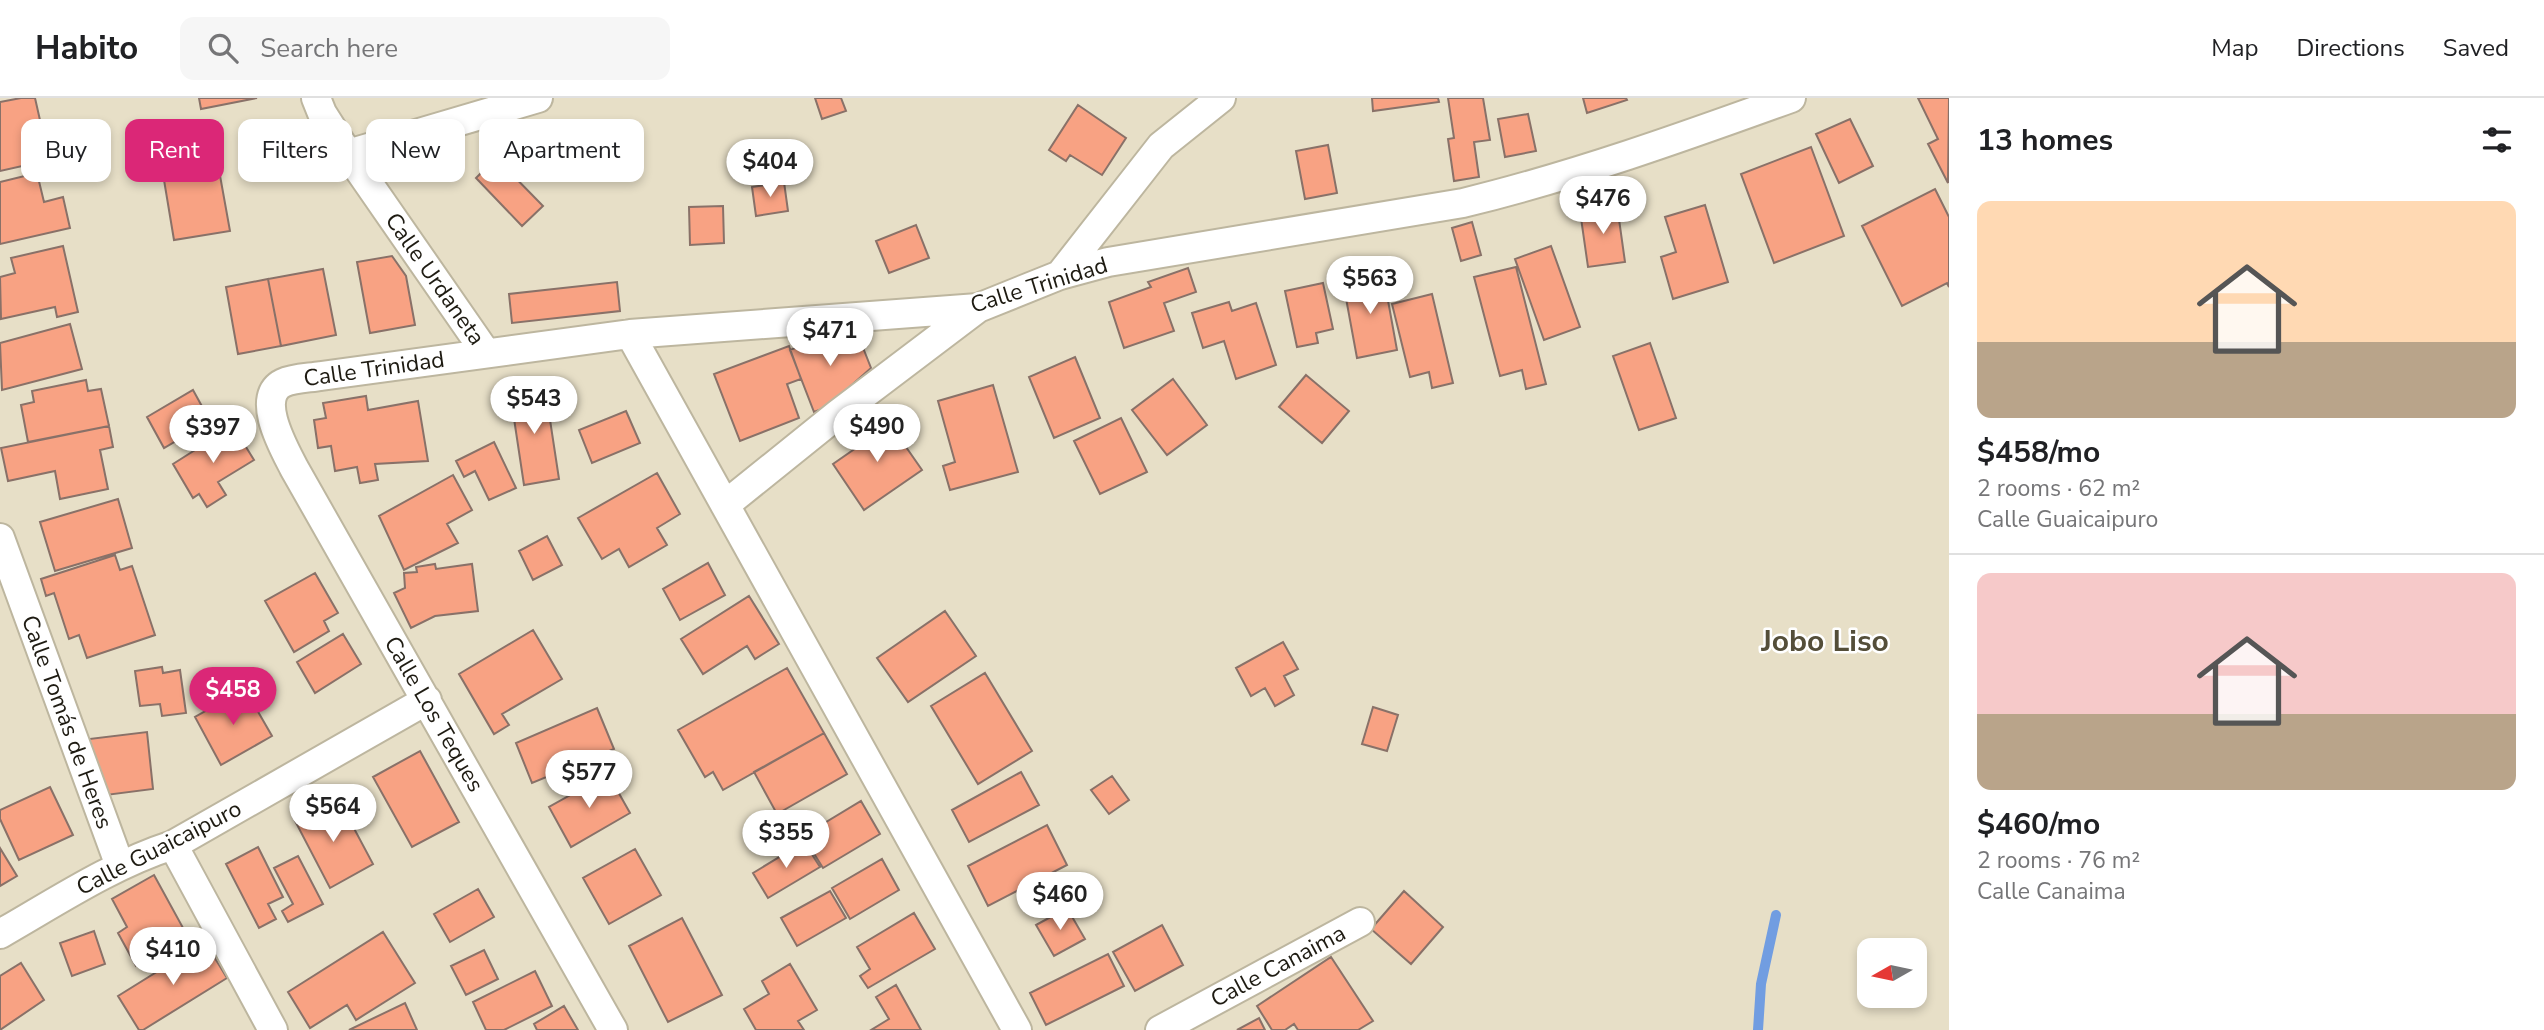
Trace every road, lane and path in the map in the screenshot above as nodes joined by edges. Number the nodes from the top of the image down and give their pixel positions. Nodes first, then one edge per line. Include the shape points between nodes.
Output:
1 (316, 98) edge
2 (538, 98) edge
3 (1221, 98) edge
4 (1791, 98) edge
5 (326, 119) edge
6 (352, 153) edge
7 (352, 160) edge
8 (1060, 275) junction
9 (978, 308) junction
10 (630, 334) junction
11 (486, 353) junction
12 (274, 393) joint
13 (725, 505) junction
14 (0, 538) edge
15 (426, 700) junction
16 (173, 845) junction
17 (120, 866) junction
18 (1360, 922) dead end
19 (0, 934) edge
20 (273, 1030) edge
21 (613, 1030) edge
22 (1017, 1030) edge
23 (1160, 1030) edge

1 - 5 street, Calle Urdaneta
2 - 6 street
3 - 8 street via 1161,146
4 - 8 street, Calle Trinidad via 1494,195 1149,254
7 - 11 street, Calle Urdaneta
8 - 9 street, Calle Trinidad
9 - 10 street, Calle Trinidad
9 - 13 street
10 - 11 street, Calle Trinidad
10 - 13 street
11 - 12 street, Calle Trinidad via 283,383
12 - 15 street, Calle Los Teques via 270,409 281,442
13 - 22 street
14 - 17 street, Calle Tomás de Heres
15 - 16 street, Calle Guaicaipuro
15 - 21 street, Calle Los Teques
16 - 17 street, Calle Guaicaipuro
16 - 20 street
17 - 19 street, Calle Guaicaipuro
18 - 23 street, Calle Canaima

